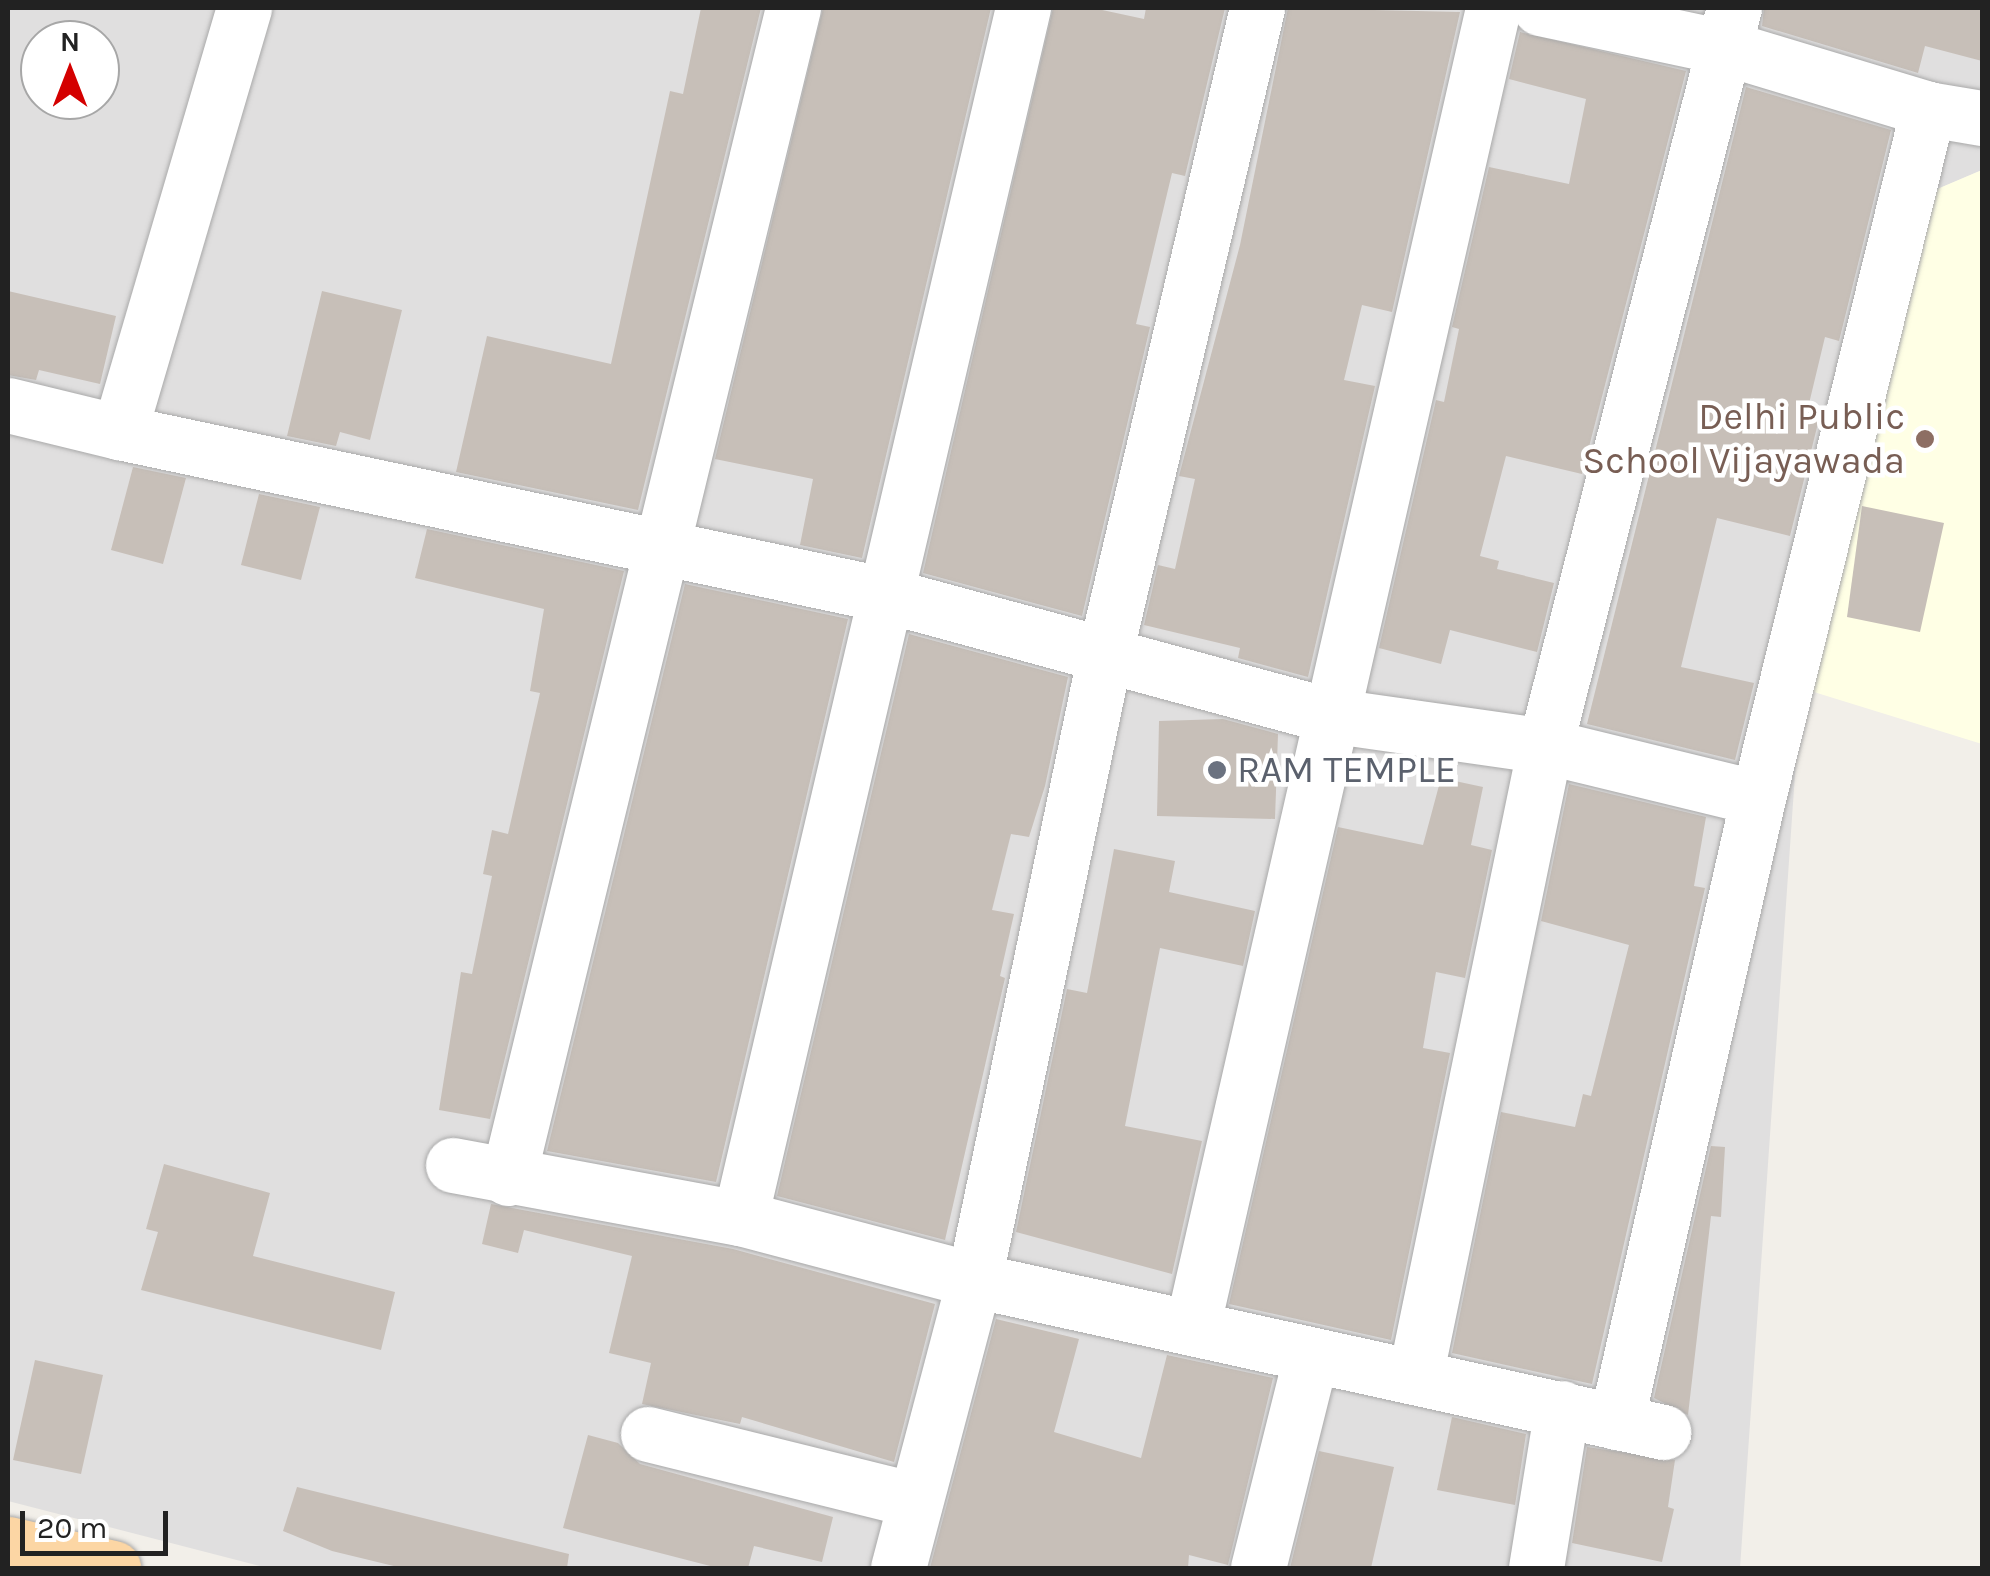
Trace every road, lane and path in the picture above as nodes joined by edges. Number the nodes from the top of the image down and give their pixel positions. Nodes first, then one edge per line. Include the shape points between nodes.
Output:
1 (244, 8) edge
2 (793, 8) edge
3 (1023, 8) edge
4 (1257, 8) edge
5 (1494, 8) edge
6 (1540, 8) edge
7 (1728, 27) edge
8 (1928, 109) junction
9 (1982, 118) edge
10 (8, 405) edge
11 (119, 432) junction
12 (662, 548) junction
13 (882, 594) junction
14 (1106, 649) junction
15 (1328, 714) junction
16 (1545, 746) junction
17 (1758, 798) junction
18 (453, 1164) dead end
19 (508, 1178) junction
20 (740, 1218) junction
21 (974, 1280) junction
22 (1192, 1328) junction
23 (1311, 1354) junction
24 (1415, 1378) junction
25 (1562, 1408) junction
26 (648, 1434) dead end
27 (915, 1500) junction
28 (8, 1544) edge
29 (113, 1568) edge
30 (898, 1568) edge
31 (1258, 1568) edge
32 (1536, 1568) edge

1 - 11 street
2 - 12 street
3 - 13 street
4 - 14 street
5 - 15 street
6 - 7 street
7 - 8 street
7 - 16 street
8 - 9 street
8 - 17 street
10 - 11 street
11 - 12 street
12 - 13 street
12 - 19 street
13 - 14 street
13 - 20 street
14 - 15 street
14 - 21 street
15 - 16 street
15 - 22 street
16 - 17 street
16 - 24 street
17 - 25 street via 1640,1427
18 - 19 street
19 - 20 street
20 - 21 street
21 - 22 street
21 - 27 street
22 - 23 street
23 - 24 street
23 - 31 street
24 - 25 street
25 - 32 street
26 - 27 street
27 - 30 street
28 - 29 main road

